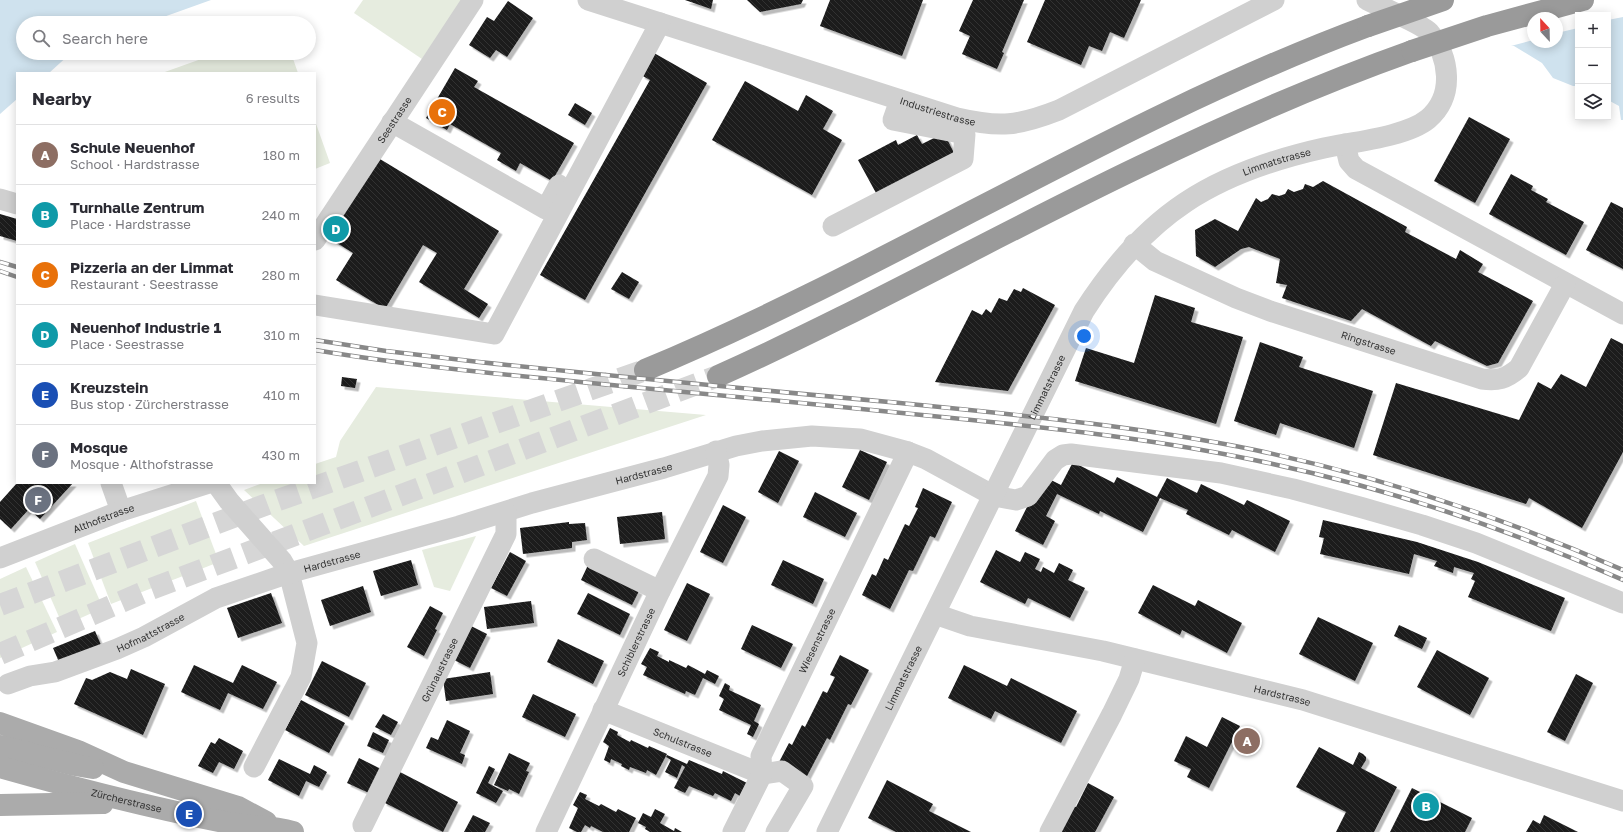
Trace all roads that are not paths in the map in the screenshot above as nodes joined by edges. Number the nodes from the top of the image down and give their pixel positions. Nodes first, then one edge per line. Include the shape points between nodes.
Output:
1 (473, 0) edge
2 (588, 0) edge
3 (1274, 0) edge
4 (1367, 0) edge
5 (1444, 0) edge
6 (1583, 0) edge
7 (660, 23) junction
8 (900, 100) junction
9 (392, 122) junction
10 (1344, 144) junction
11 (571, 164) dead end
12 (0, 198) edge
13 (16, 204) edge
14 (833, 226) dead end
15 (316, 238) edge
16 (1134, 244) junction
17 (1565, 284) junction
18 (316, 305) edge
19 (1623, 314) edge
20 (645, 370) tunnel mouth
21 (718, 376) tunnel mouth
22 (716, 451) junction
23 (908, 452) junction
24 (111, 484) edge
25 (206, 484) edge
26 (217, 484) edge
27 (994, 496) junction
28 (121, 511) junction
29 (506, 512) junction
30 (0, 558) edge
31 (594, 559) dead end
32 (290, 572) junction
33 (660, 592) junction
34 (1623, 603) edge
35 (935, 614) junction
36 (1135, 658) junction
37 (8, 684) dead end
38 (603, 710) junction
39 (0, 723) edge
40 (0, 746) edge
41 (0, 767) edge
42 (254, 767) dead end
43 (124, 772) junction
44 (762, 774) junction
45 (1623, 800) edge
46 (128, 802) junction
47 (0, 805) edge
48 (363, 825) dead end
49 (224, 827) edge
50 (285, 830) edge
51 (546, 832) edge
52 (733, 832) edge
53 (776, 832) edge
54 (827, 832) edge
55 (1050, 832) edge

1 - 9 street, Seestrasse
2 - 7 street, Industriestrasse
3 - 8 street, Industriestrasse via 1059,110 1030,121 1008,125 983,124
4 - 10 street, Limmatstrasse via 1428,31 1440,50 1447,74 1446,93 1438,108 1427,120 1411,128
5 - 20 highway, bridge via 1368,26 1201,96 804,298
6 - 21 highway, bridge via 1487,26 1327,82 1130,171 826,325
7 - 8 street, Industriestrasse
7 - 18 street via 494,334
8 - 14 street via 894,120 964,134 963,159
9 - 11 street via 546,209
9 - 15 street, Seestrasse
10 - 16 street, Limmatstrasse via 1273,162 1222,181 1176,208
10 - 17 street via 1349,161 1356,169
12 - 13 street
16 - 17 street, Ringstrasse via 1155,261 1256,306 1482,379 1497,381 1509,377 1519,368
16 - 27 street, Limmatstrasse via 1113,269 1084,312
17 - 19 street
22 - 23 street, Hardstrasse via 762,441 812,436 860,439
22 - 29 street, Hardstrasse
22 - 33 street, Schiblerstrasse via 718,476
23 - 27 street, Hardstrasse via 932,462
23 - 44 street, Wiesenstrasse via 761,756
24 - 28 street
25 - 28 street, Althofstrasse
26 - 32 street
27 - 34 street, Hardstrasse via 1016,500 1028,496 1055,460 1063,455 1072,454 1221,474 1293,489 1422,525 1476,543
27 - 35 street, Limmatstrasse
28 - 30 street, Althofstrasse
29 - 32 street, Hardstrasse
29 - 48 street, Grünaustrasse via 506,534
31 - 33 street
32 - 37 street, Hofmattstrasse via 216,598 117,649 55,672 30,676
32 - 42 street via 306,642 305,660 301,678
33 - 38 street, Schiblerstrasse
35 - 36 street, Hardstrasse via 970,626
35 - 54 street, Limmatstrasse
36 - 45 street, Hardstrasse via 1303,700
36 - 55 street via 1129,678 1115,707
38 - 44 street, Schulstrasse
38 - 51 street, Schiblerstrasse
39 - 43 main road, Zürcherstrasse via 78,751
40 - 43 main road, Zürcherstrasse via 75,765
41 - 46 main road, Zürcherstrasse
43 - 50 main road, Zürcherstrasse via 238,807
44 - 52 street, Wiesenstrasse
44 - 53 street via 782,771 803,786
46 - 47 main road
46 - 49 main road, Zürcherstrasse
49 - 50 main road, Zürcherstrasse

